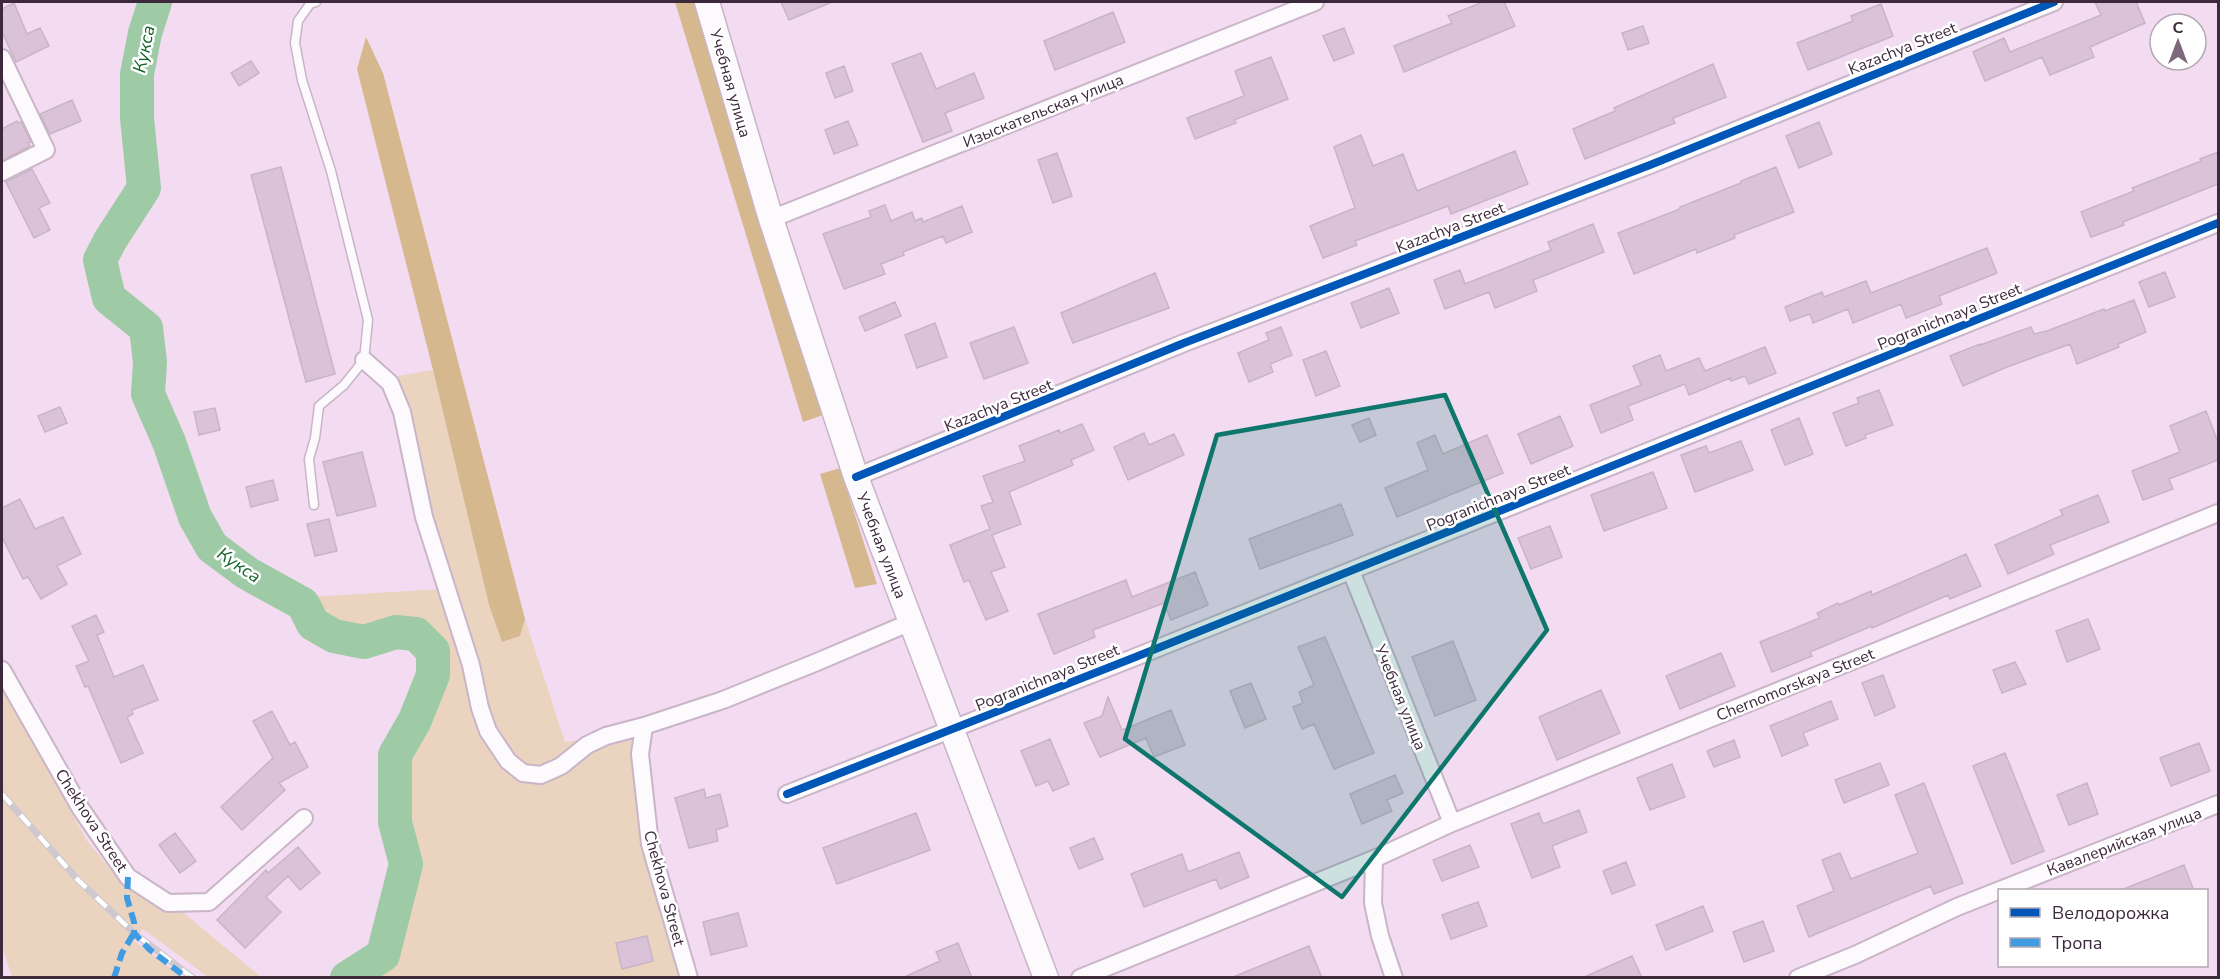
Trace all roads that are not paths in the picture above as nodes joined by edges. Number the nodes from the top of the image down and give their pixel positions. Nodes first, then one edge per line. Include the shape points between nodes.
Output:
1 (316, 2) edge
2 (707, 2) edge
3 (1315, 2) edge
4 (2054, 2) edge
5 (2, 58) edge
6 (2, 172) edge
7 (771, 219) junction
8 (2218, 223) edge
9 (364, 360) junction
10 (856, 477) junction
11 (314, 505) dead end
12 (2218, 513) edge
13 (1351, 571) junction
14 (911, 622) junction
15 (2, 670) edge
16 (644, 726) junction
17 (952, 730) junction
18 (787, 794) dead end
19 (2218, 804) edge
20 (304, 818) dead end
21 (1452, 823) junction
22 (1374, 859) junction
23 (2003, 889) edge
24 (1998, 891) edge
25 (689, 978) edge
26 (1046, 978) edge
27 (1080, 978) edge
28 (1394, 978) edge
29 (1798, 978) edge

1 - 9 lane via 298,21 295,44 368,320
2 - 7 street, Учебная улица
3 - 7 street, Изыскательская улица
4 - 10 street, Kazachya Street via 1650,165 1184,343
5 - 6 street via 46,150
7 - 10 street, Учебная улица
8 - 13 street, Pogranichnaya Street
9 - 11 lane via 344,385 319,406 309,459
9 - 16 street via 390,383 402,412 424,517 471,665 480,708 488,731 508,761 523,773 541,775 561,766 587,745
10 - 14 street, Учебная улица
12 - 21 street, Chernomorskaya Street
13 - 17 street, Pogranichnaya Street
13 - 21 street, Учебная улица
14 - 16 street via 723,700
14 - 17 street, Учебная улица
15 - 20 street, Chekhova Street via 81,809 128,877 168,903 209,902
16 - 25 street, Chekhova Street via 640,754 650,844
17 - 18 street, Pogranichnaya Street
17 - 26 street, Учебная улица
19 - 23 street, Кавалерийская улица
21 - 22 street, Chernomorskaya Street
22 - 27 street, Chernomorskaya Street
22 - 28 street via 1373,903
24 - 29 street, Кавалерийская улица

